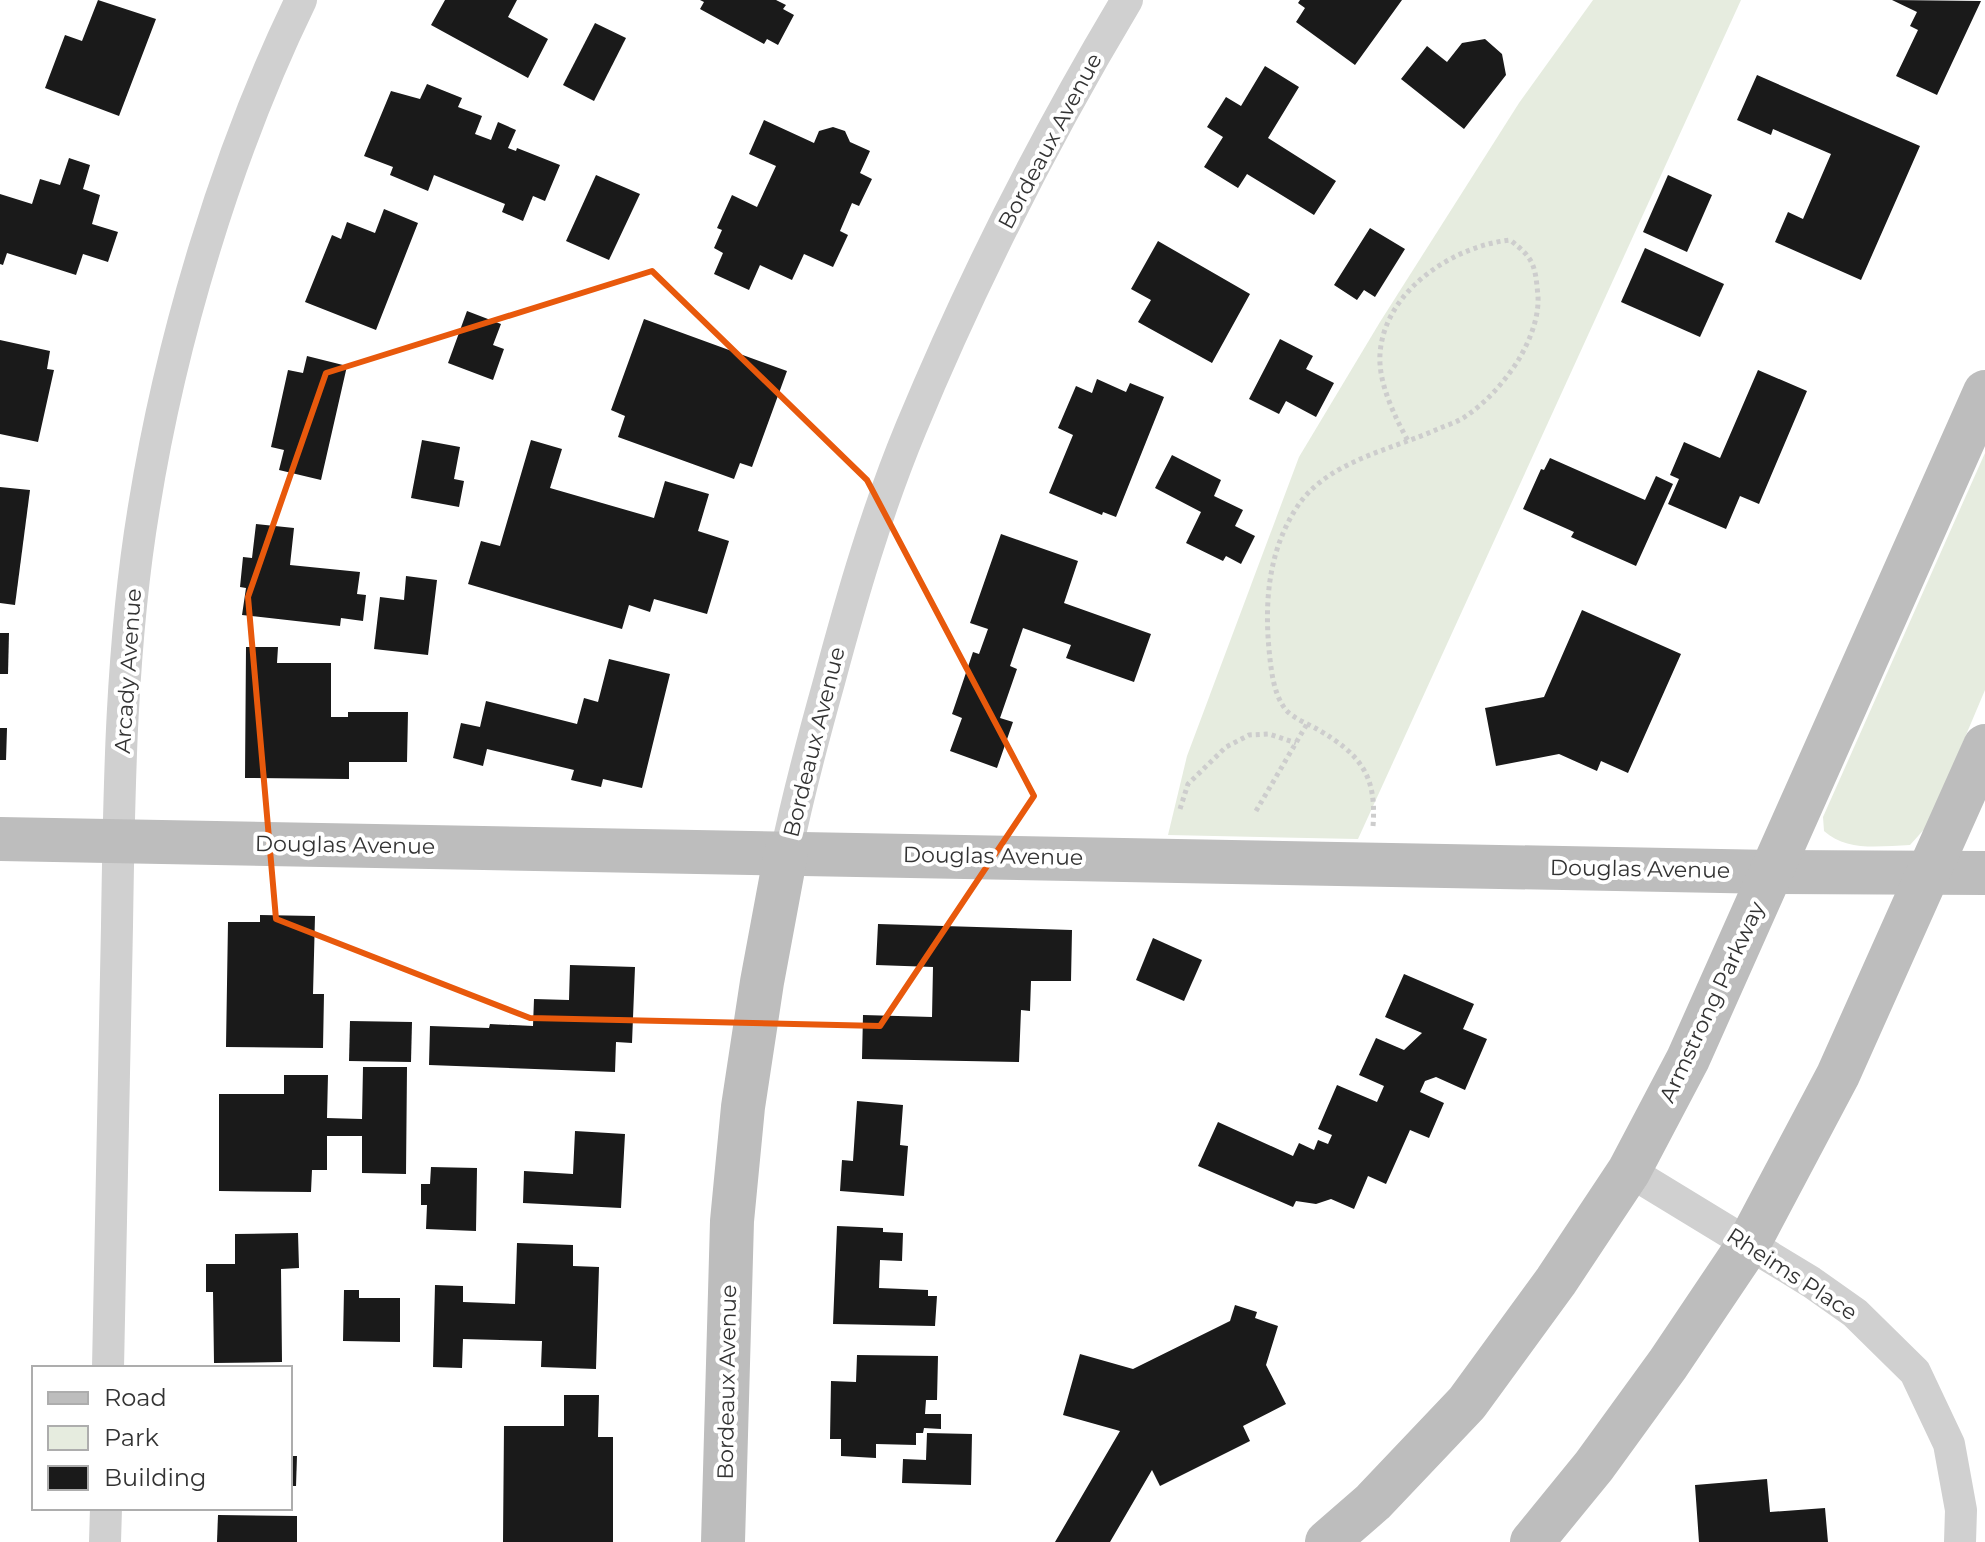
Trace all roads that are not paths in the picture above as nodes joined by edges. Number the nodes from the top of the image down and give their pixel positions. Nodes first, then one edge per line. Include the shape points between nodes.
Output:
1 (301, 0) edge
2 (1127, 0) edge
3 (1985, 392) edge
4 (1985, 746) edge
5 (0, 839) edge
6 (118, 840) junction
7 (786, 853) junction
8 (1773, 872) junction
9 (1928, 873) junction
10 (1985, 873) edge
11 (1629, 1171) junction
12 (1748, 1245) junction
13 (108, 1366) edge
14 (106, 1510) edge
15 (105, 1542) edge
16 (723, 1542) edge
17 (1327, 1542) edge
18 (1532, 1542) edge
19 (1960, 1542) edge

1 - 6 street, Arcady Avenue via 240,141 164,403 132,594
2 - 7 street, Bordeaux Avenue via 986,261 910,430 855,585
3 - 8 street, Armstrong Parkway
4 - 9 street
5 - 6 street, Douglas Avenue
6 - 7 street, Douglas Avenue
6 - 13 street, Arcady Avenue
7 - 8 street, Douglas Avenue
7 - 16 street, Bordeaux Avenue via 743,1107 732,1221
8 - 9 street, Douglas Avenue
8 - 11 street, Armstrong Parkway via 1688,1059
9 - 10 street, Douglas Avenue
9 - 12 street via 1838,1075
11 - 12 street, Rheims Place
11 - 17 street, Armstrong Parkway via 1467,1403 1373,1502
12 - 18 street via 1594,1466
12 - 19 street, Rheims Place via 1855,1313 1915,1372 1949,1444 1961,1510
14 - 15 street

